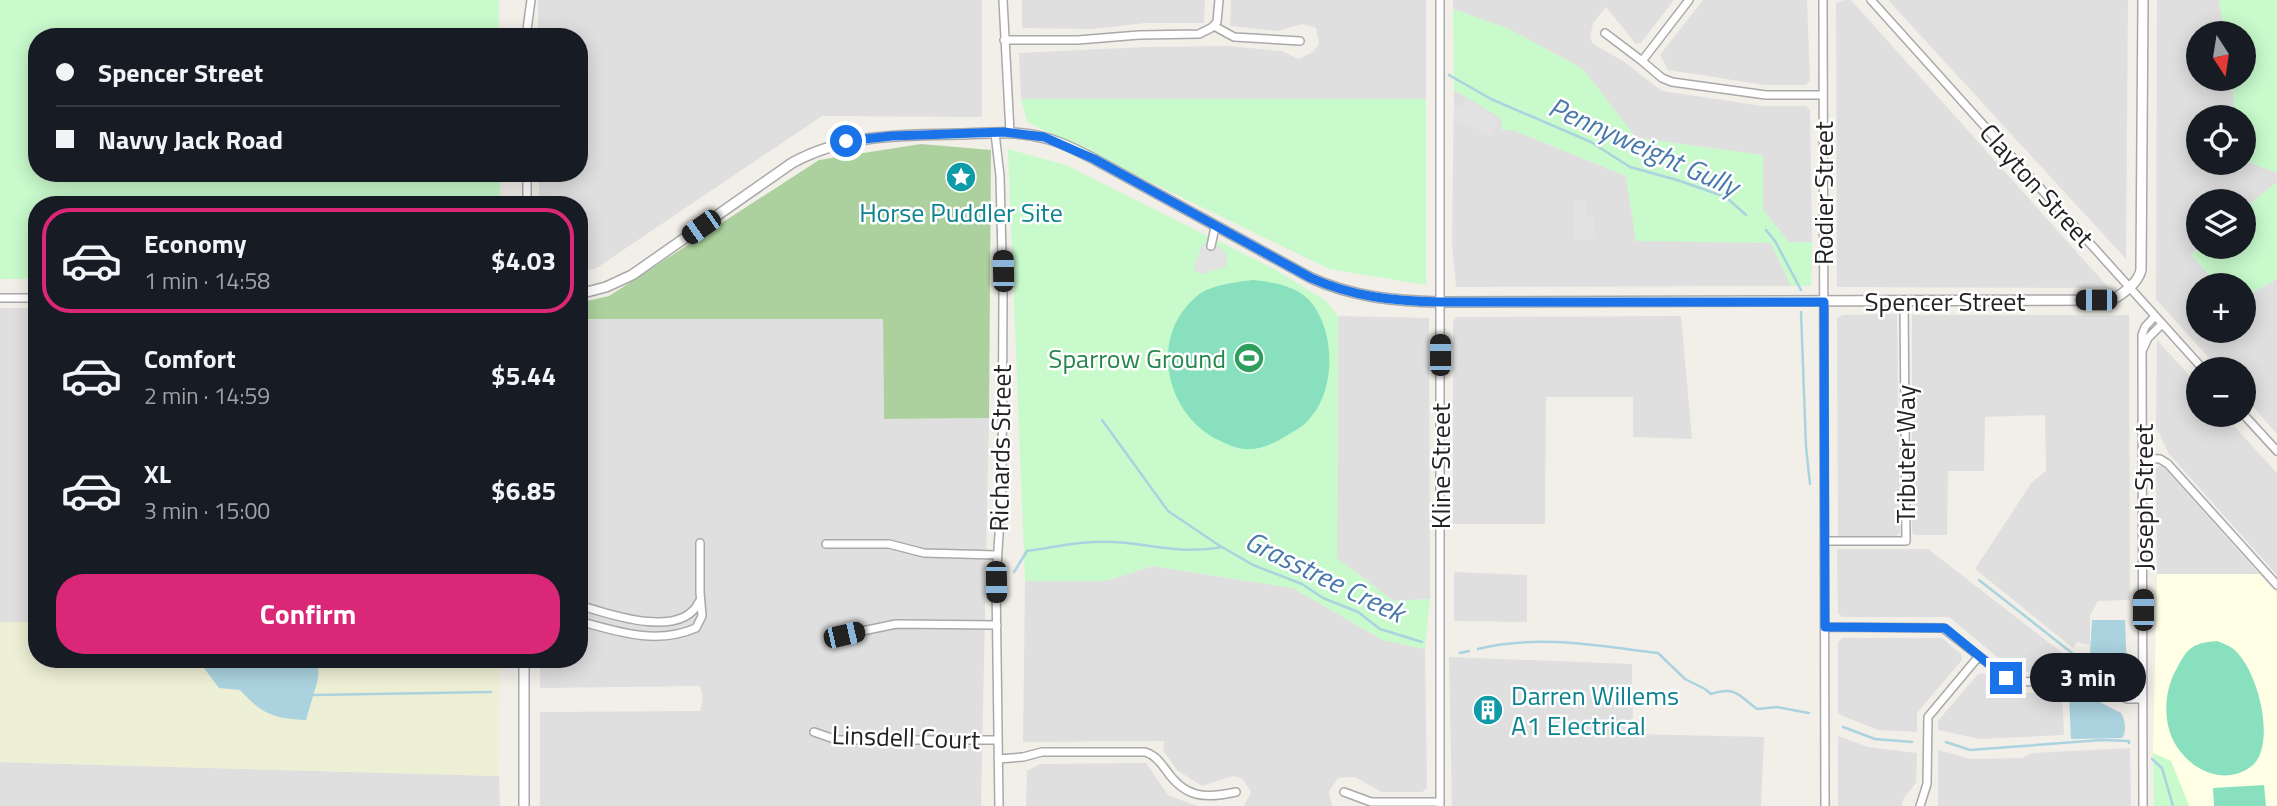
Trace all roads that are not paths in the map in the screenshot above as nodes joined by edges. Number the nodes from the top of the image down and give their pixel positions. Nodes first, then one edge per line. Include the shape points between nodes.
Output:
1 (531, 0) edge
2 (1003, 0) edge
3 (1219, 0) edge
4 (1440, 0) edge
5 (1689, 0) edge
6 (1823, 0) edge
7 (1871, 0) edge
8 (2143, 0) edge
9 (1214, 26) junction
10 (527, 28) edge
11 (1605, 33) dead end
12 (1004, 40) junction
13 (1300, 41) dead end
14 (1642, 61) junction
15 (1823, 95) junction
16 (1010, 132) junction
17 (995, 133) junction
18 (1215, 227) junction
19 (1211, 246) dead end
20 (2130, 288) junction
21 (588, 292) edge
22 (0, 298) edge
23 (28, 298) edge
24 (1904, 301) junction
25 (1440, 302) junction
26 (1824, 302) junction
27 (2155, 316) junction
28 (2162, 324) junction
29 (2142, 356) junction
30 (2192, 357) edge
31 (2255, 427) edge
32 (2277, 452) edge
33 (2143, 458) junction
34 (1825, 541) junction
35 (700, 543) dead end
36 (826, 544) dead end
37 (997, 555) junction
38 (2277, 585) edge
39 (700, 594) junction
40 (588, 608) edge
41 (588, 624) edge
42 (997, 625) junction
43 (1825, 627) junction
44 (829, 638) dead end
45 (1979, 656) junction
46 (524, 668) edge
47 (2143, 699) junction
48 (814, 732) dead end
49 (998, 740) junction
50 (998, 759) junction
51 (1236, 792) dead end
52 (1344, 792) dead end
53 (1440, 804) edge
54 (524, 806) edge
55 (999, 806) edge
56 (1825, 806) edge
57 (1920, 806) edge
58 (2143, 806) edge

1 - 10 street
2 - 12 street
3 - 9 street
4 - 25 street, Kline Street
5 - 14 street
6 - 15 street, Rodier Street
7 - 20 street, Clayton Street
8 - 20 street via 2142,267
9 - 12 street via 1194,35
9 - 13 street via 1234,37
11 - 14 street
12 - 16 street
14 - 15 street via 1672,82 1766,96
15 - 26 street, Rodier Street
16 - 17 street, Spencer Street
16 - 18 street, Spencer Street via 1068,146
17 - 21 street, Spencer Street via 892,136 821,148 792,163 632,275
17 - 37 street, Richards Street via 1003,294 1003,487
18 - 19 street
18 - 25 street, Spencer Street via 1338,289 1384,300
20 - 24 street, Spencer Street via 2110,300
20 - 27 street, Clayton Street
22 - 23 street
24 - 26 street, Spencer Street
24 - 34 street, Tributer Way via 1906,541
25 - 26 street, Spencer Street
25 - 53 street, Kline Street
26 - 34 street, Rodier Street
27 - 28 street, Clayton Street
27 - 29 street, Joseph Street via 2142,331
28 - 29 street via 2148,338
28 - 30 street, Clayton Street
29 - 33 street, Joseph Street
31 - 32 street
33 - 38 street via 2170,465
33 - 47 street, Joseph Street
34 - 43 street, Rodier Street
35 - 39 street
36 - 37 street via 889,544 924,553
37 - 42 street, Richards Street
39 - 40 street via 691,612 657,622
39 - 41 street via 702,620 684,632 642,636
42 - 44 street via 896,624
42 - 49 street, Richards Street
43 - 45 street via 1943,628
43 - 56 street, Rodier Street
45 - 47 street via 2012,682 2086,680 2126,698
45 - 57 street via 1928,717 1926,789
46 - 54 street
47 - 58 street, Joseph Street
48 - 49 street, Linsdell Court via 837,740
49 - 50 street, Richards Street
50 - 51 street via 1041,752 1145,752 1184,790 1213,796
50 - 55 street, Richards Street
52 - 53 street via 1371,802

